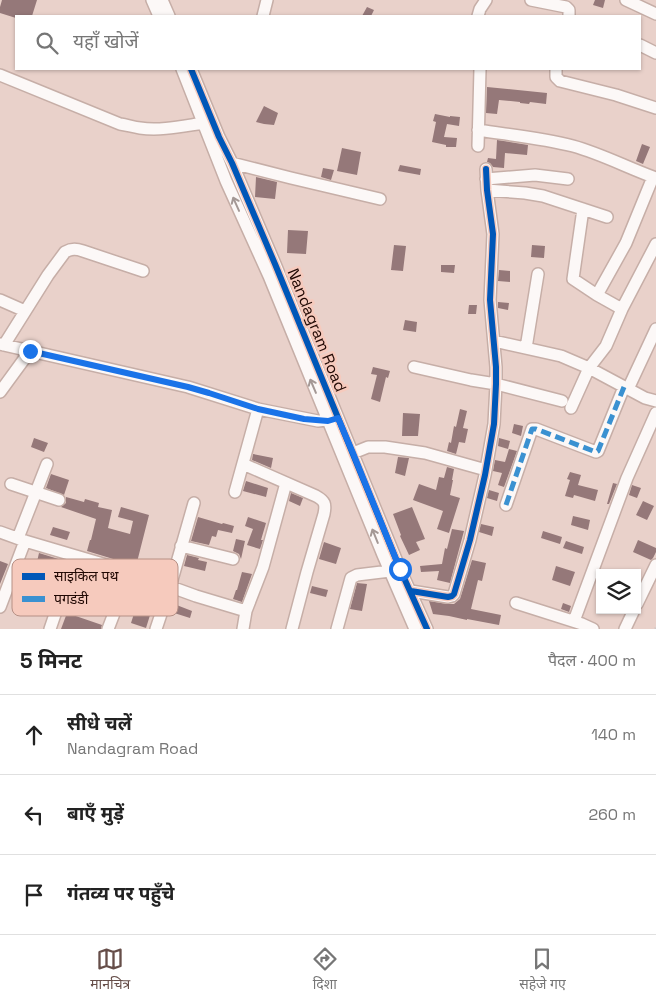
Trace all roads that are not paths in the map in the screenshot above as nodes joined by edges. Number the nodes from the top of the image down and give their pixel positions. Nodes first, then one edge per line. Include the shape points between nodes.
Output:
1 (267, 0) edge
2 (486, 0) edge
3 (531, 0) edge
4 (626, 0) edge
5 (157, 1) edge
6 (656, 14) edge
7 (159, 15) edge
8 (168, 15) edge
9 (263, 15) edge
10 (478, 15) edge
11 (568, 15) edge
12 (641, 46) edge
13 (656, 53) edge
14 (182, 70) edge
15 (192, 70) edge
16 (480, 70) edge
17 (556, 70) edge
18 (0, 75) edge
19 (656, 108) edge
20 (204, 123) junction
21 (478, 130) junction
22 (478, 146) dead end
23 (232, 163) junction
24 (655, 177) edge
25 (486, 179) junction
26 (568, 180) dead end
27 (380, 199) dead end
28 (583, 209) junction
29 (607, 217) dead end
30 (252, 225) junction
31 (656, 244) edge
32 (143, 271) dead end
33 (538, 274) dead end
34 (598, 296) junction
35 (0, 300) edge
36 (622, 309) junction
37 (25, 311) junction
38 (656, 330) edge
39 (494, 341) junction
40 (2, 344) edge
41 (526, 348) junction
42 (30, 351) junction
43 (414, 367) dead end
44 (589, 368) junction
45 (496, 384) junction
46 (626, 388) junction
47 (0, 392) edge
48 (656, 401) edge
49 (258, 409) junction
50 (656, 413) edge
51 (333, 420) junction
52 (348, 455) junction
53 (47, 464) dead end
54 (243, 464) junction
55 (486, 470) junction
56 (286, 483) junction
57 (11, 484) dead end
58 (235, 492) dead end
59 (36, 493) junction
60 (59, 500) dead end
61 (194, 503) dead end
62 (506, 505) dead end
63 (0, 532) edge
64 (22, 539) junction
65 (181, 546) junction
66 (75, 556) junction
67 (16, 559) edge
68 (74, 559) edge
69 (85, 559) edge
70 (177, 559) edge
71 (233, 559) dead end
72 (656, 565) edge
73 (12, 570) edge
74 (390, 571) junction
75 (178, 589) edge
76 (411, 591) junction
77 (641, 596) edge
78 (516, 603) dead end
79 (0, 607) edge
80 (246, 612) junction
81 (632, 614) edge
82 (54, 616) edge
83 (113, 616) edge
84 (160, 616) edge
85 (574, 621) junction
86 (50, 629) edge
87 (108, 629) edge
88 (156, 629) edge
89 (243, 629) edge
90 (292, 629) edge
91 (337, 629) edge
92 (415, 629) edge
93 (427, 629) edge
94 (593, 629) edge
95 (626, 629) edge

1 - 9 street
2 - 10 street
3 - 11 street via 566,7 570,10
4 - 6 street
5 - 7 street
5 - 8 street
12 - 13 street
14 - 20 street, Nandagram Road
15 - 23 street, Nandagram Road
16 - 21 street
17 - 19 street via 560,81
18 - 20 street via 120,124 154,129
30 -> 20 street, Nandagram Road via 226,182
21 - 22 street
21 - 24 street via 573,146
23 - 27 street
23 - 30 street, Nandagram Road
24 - 34 street
25 - 26 street via 535,174
25 - 28 street
25 - 39 street via 493,234 490,300
28 - 29 street
28 - 34 street via 573,279
30 - 51 street, Nandagram Road
31 - 36 street
32 - 37 street via 69,249
33 - 41 street
34 - 36 street
35 - 37 street
36 - 44 street via 606,346
37 - 40 street
38 - 46 street
39 - 41 street
39 - 45 street
40 - 42 street
41 - 44 street via 561,356
42 - 47 street
42 - 49 street via 188,387
43 - 45 street
44 - 45 street via 567,404
44 - 46 street
45 - 55 street via 494,424
46 - 48 street
46 - 62 street via 596,452 532,429
49 - 51 street via 304,419
49 - 54 street
50 - 85 street via 627,478
51 - 52 street, Nandagram Road
52 - 55 street via 368,447 385,447
74 -> 52 street, Nandagram Road
52 - 76 street, Nandagram Road
53 - 59 street
54 - 56 street
54 - 58 street
55 - 76 street via 454,594 448,597
56 - 80 street via 263,567
56 - 90 street via 323,500 326,506
57 - 59 street
59 - 60 street
59 - 64 street
61 - 65 street
63 - 64 street
64 - 66 street
64 - 67 street
65 - 70 street
65 - 71 street
66 - 68 street
66 - 69 street
72 - 77 street
73 - 79 street
74 - 91 street via 351,578
74 - 92 street, Nandagram Road
75 - 80 street
76 - 93 street, Nandagram Road
78 - 85 street
80 - 89 street
81 - 95 street
82 - 86 street
83 - 87 street
84 - 88 street
85 - 94 street

